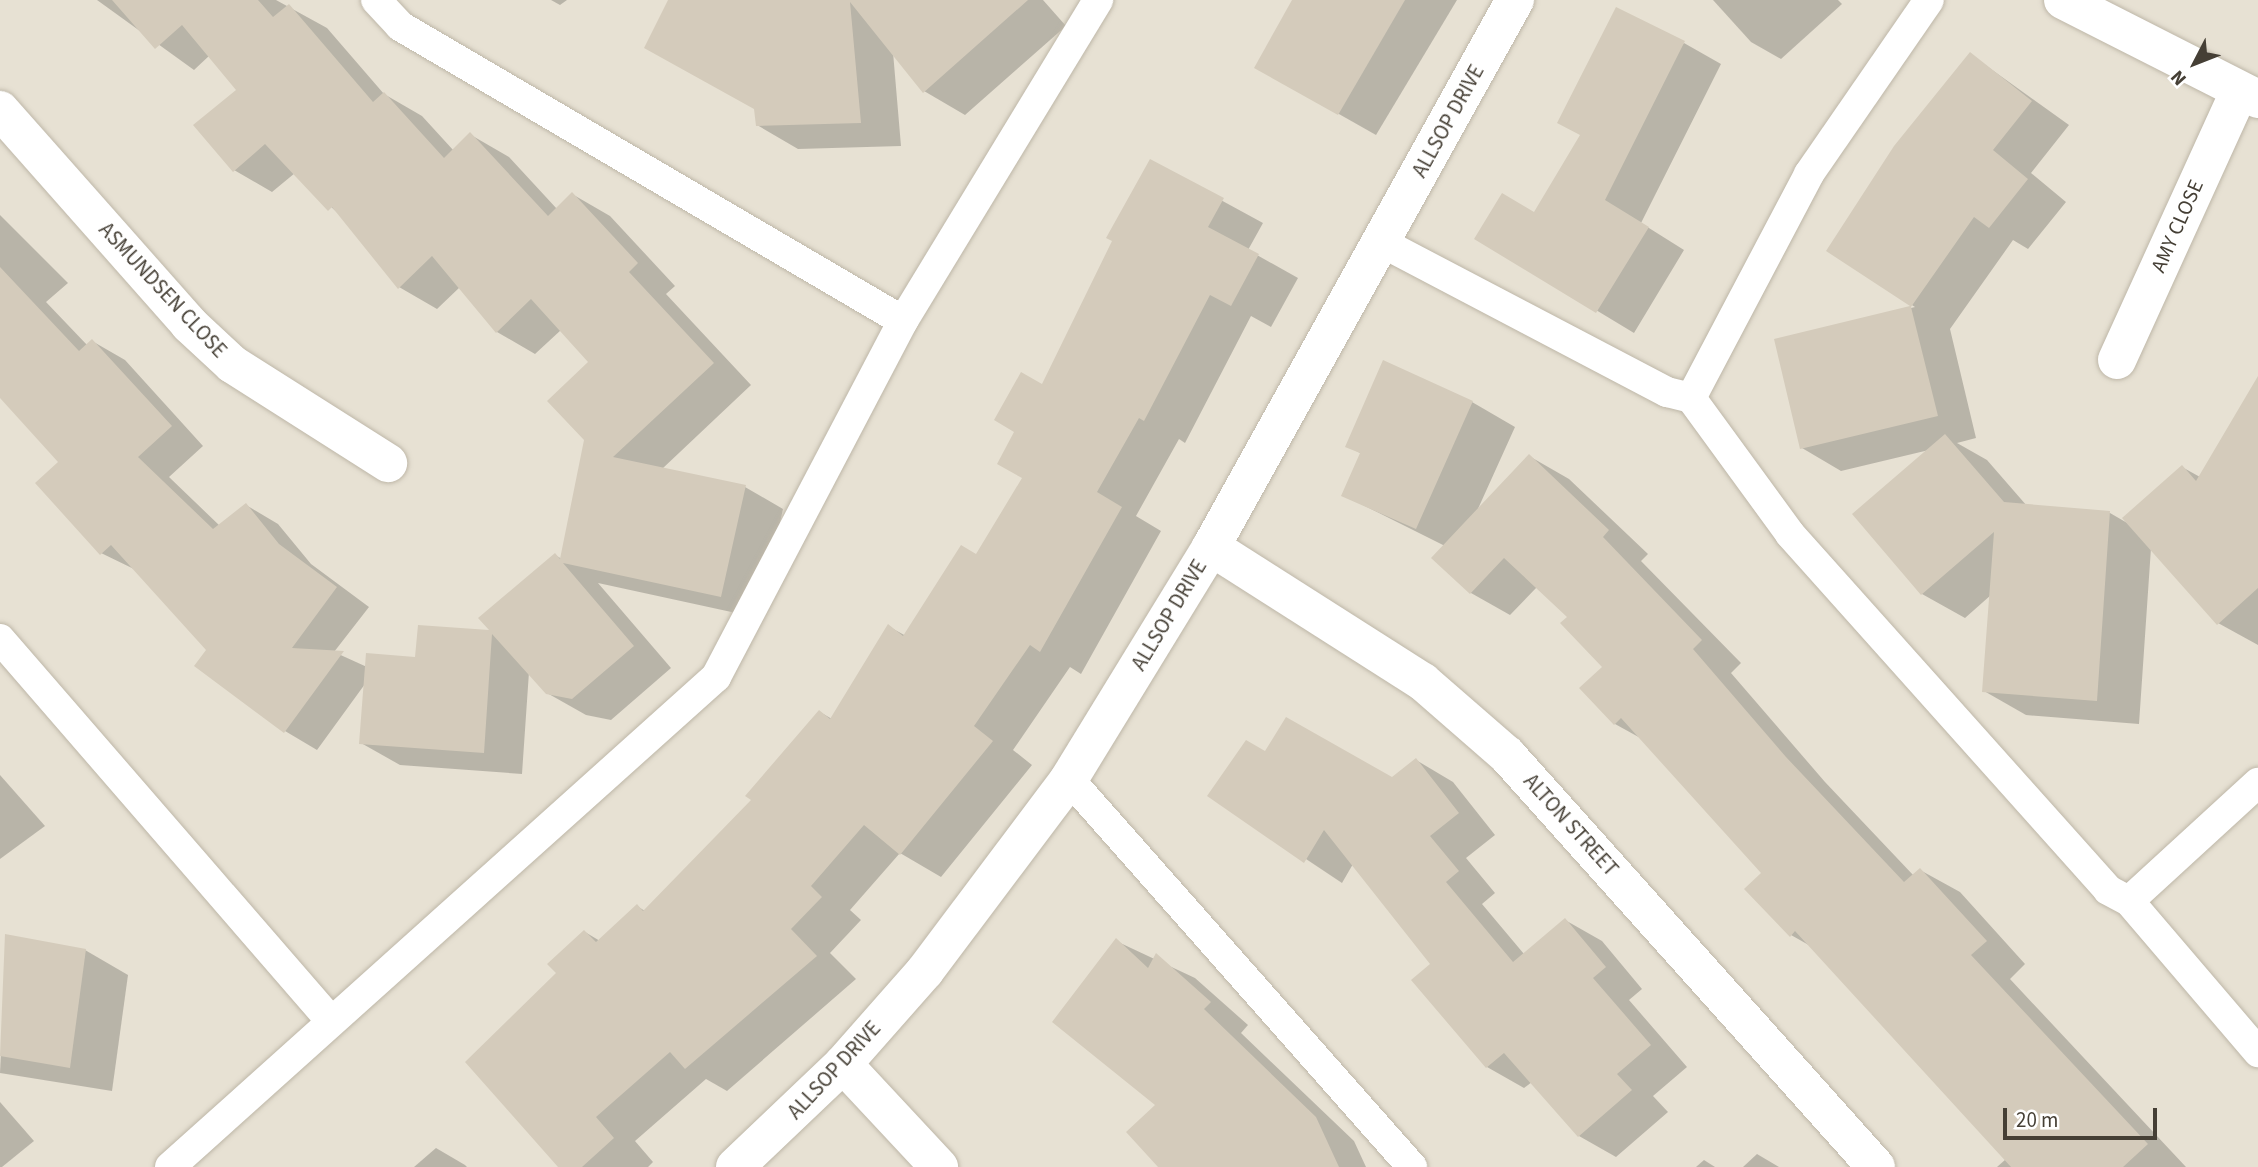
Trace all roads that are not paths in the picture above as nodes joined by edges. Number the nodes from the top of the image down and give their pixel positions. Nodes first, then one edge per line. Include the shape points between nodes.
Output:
1 (376, 0) edge
2 (1098, 0) edge
3 (1515, 0) edge
4 (1929, 0) edge
5 (2063, 0) edge
6 (2248, 96) edge
7 (0, 110) edge
8 (1381, 242) junction
9 (903, 321) junction
10 (2116, 360) dead end
11 (1691, 398) junction
12 (388, 463) dead end
13 (1211, 547) junction
14 (0, 639) edge
15 (1069, 779) junction
16 (2258, 783) edge
17 (2129, 901) junction
18 (331, 1021) junction
19 (2258, 1052) edge
20 (843, 1064) junction
21 (1861, 1162) edge
22 (170, 1167) edge
23 (735, 1167) edge
24 (939, 1167) edge
25 (1412, 1167) edge

1 - 9 lane via 400,26
2 - 9 lane
3 - 8 street, ALLSOP DRIVE
4 - 11 lane via 1809,174
5 - 6 street
6 - 10 street, AMY CLOSE
7 - 12 street, ASMUNDSEN CLOSE via 215,348
8 - 11 lane via 1667,392
8 - 13 street, ALLSOP DRIVE
9 - 18 lane via 716,677
11 - 17 lane via 1790,534 2108,890
13 - 15 street, ALLSOP DRIVE
13 - 21 street, ALTON STREET via 1423,682 1482,732 1554,803
14 - 18 lane
15 - 20 street, ALLSOP DRIVE via 925,971
15 - 25 lane
16 - 17 lane
17 - 19 lane
18 - 22 lane
20 - 23 street, ALLSOP DRIVE
20 - 24 street

